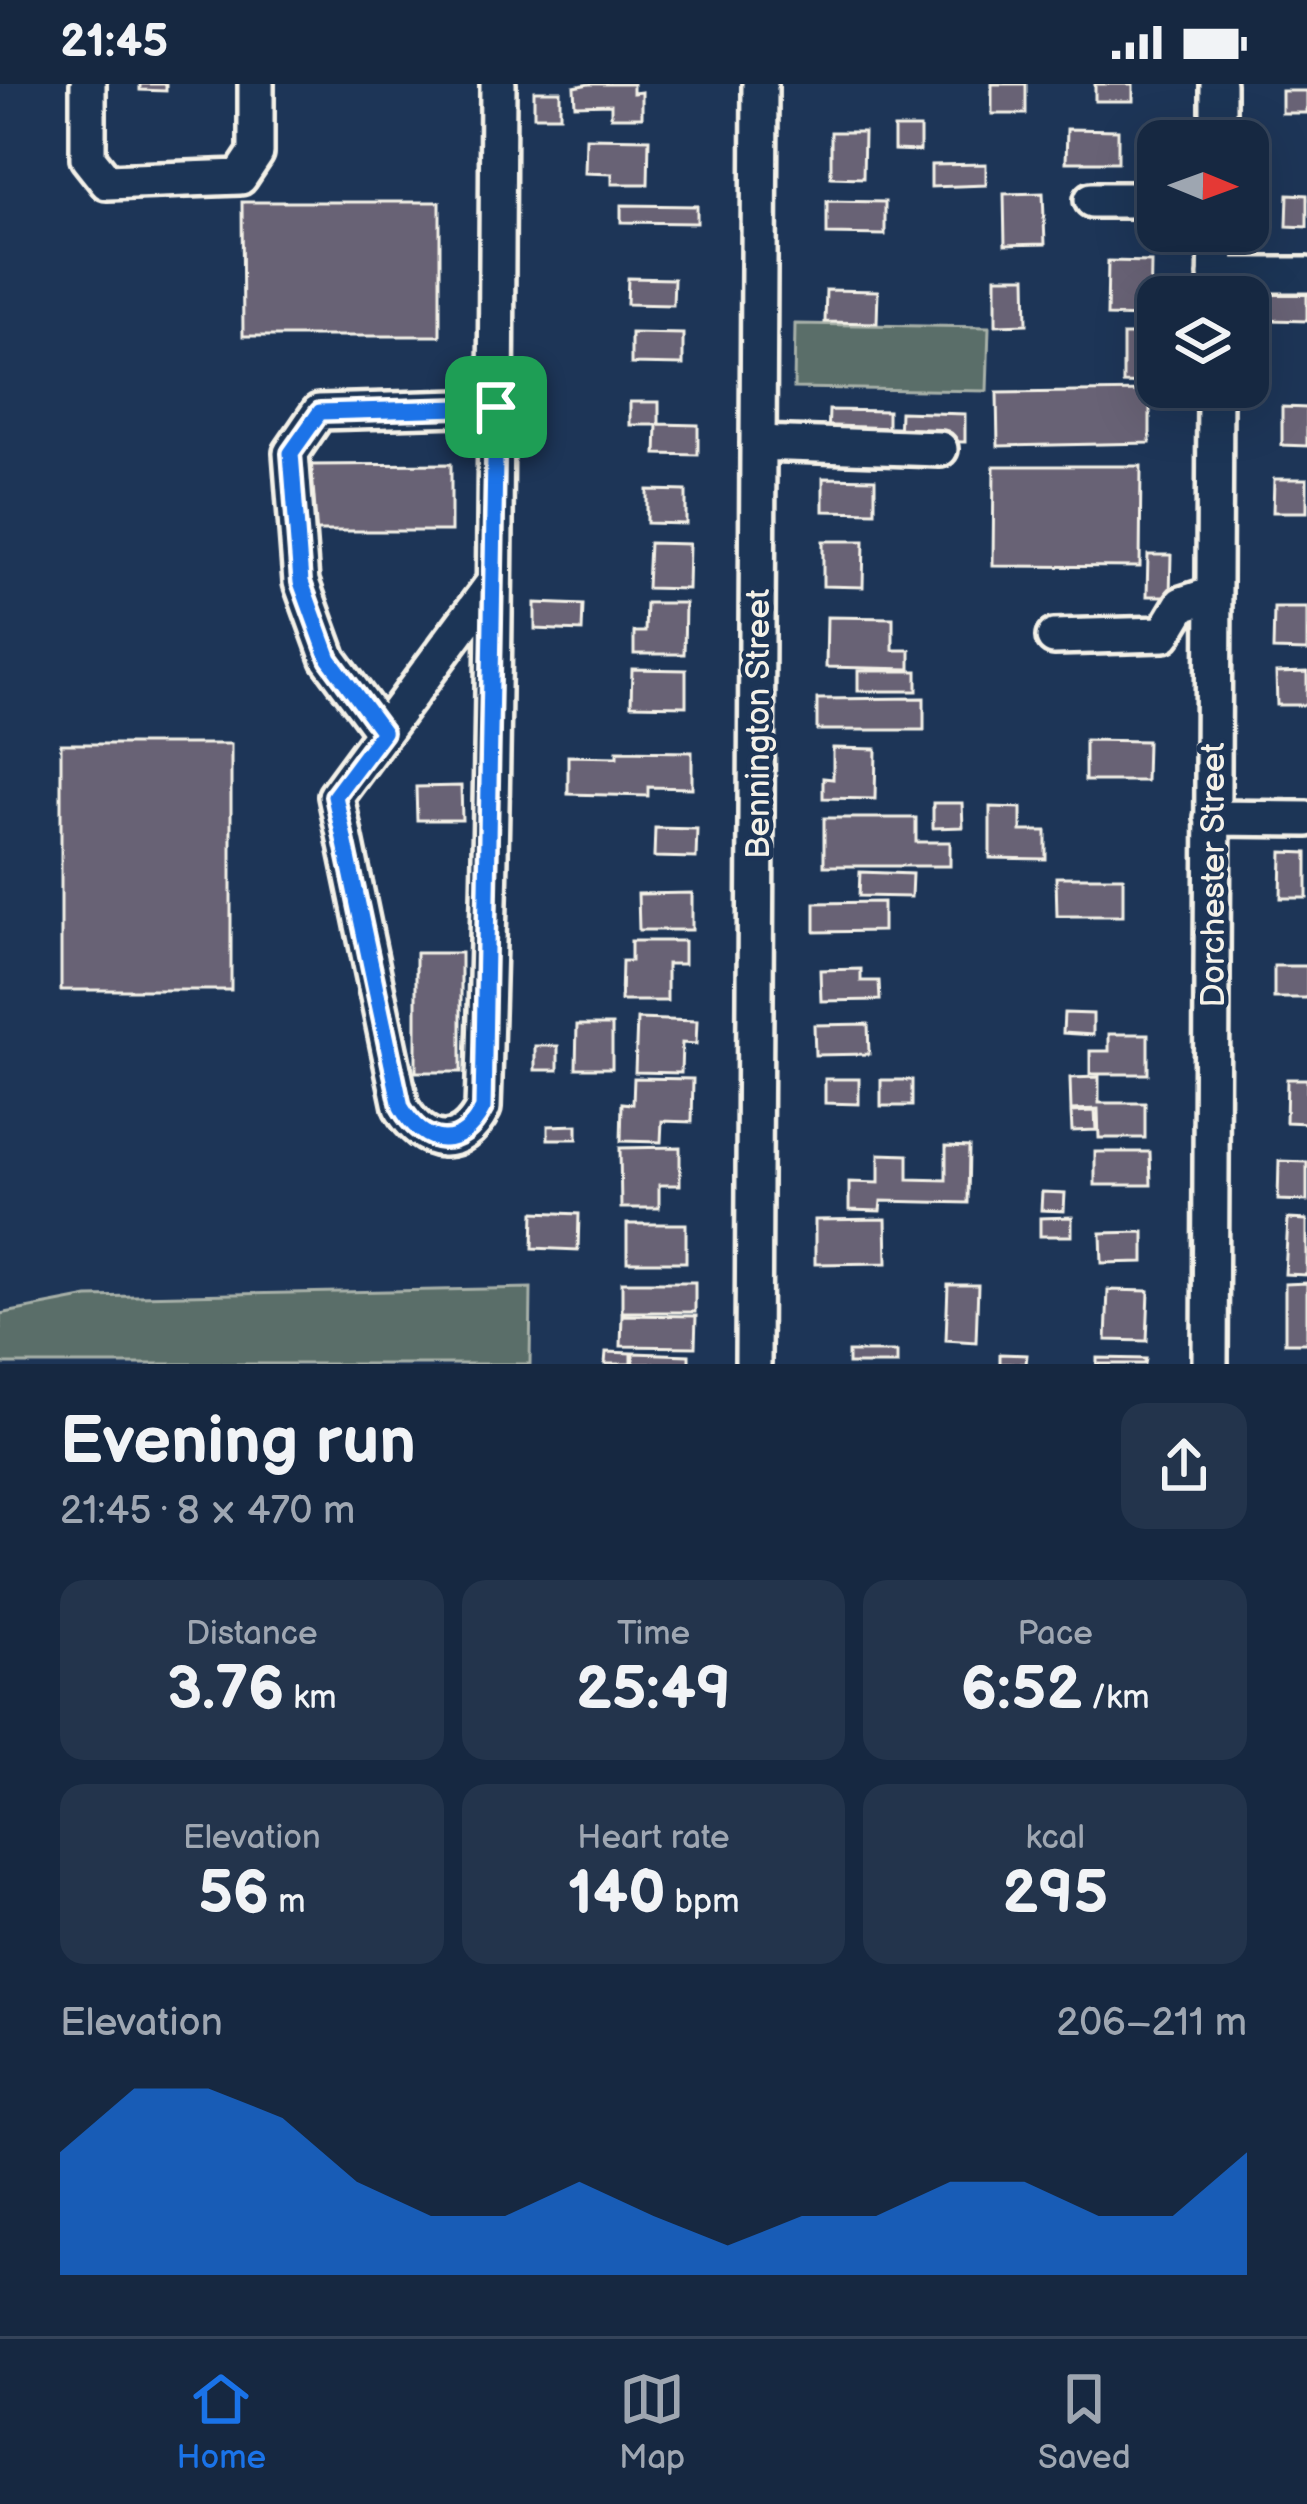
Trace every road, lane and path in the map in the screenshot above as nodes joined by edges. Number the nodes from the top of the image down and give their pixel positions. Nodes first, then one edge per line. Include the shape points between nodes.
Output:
1 (88, 84) edge
2 (256, 84) edge
3 (498, 84) edge
4 (760, 84) edge
5 (1218, 84) edge
6 (1218, 120) edge
7 (1092, 200) dead end
8 (1137, 200) edge
9 (1307, 275) edge
10 (1269, 280) edge
11 (496, 407) junction
12 (1215, 408) edge
13 (758, 443) junction
14 (940, 449) dead end
15 (494, 582) junction
16 (1213, 594) junction
17 (1054, 637) dead end
18 (383, 732) junction
19 (1212, 818) junction
20 (1307, 819) edge
21 (753, 1364) edge
22 (1210, 1364) edge

1 - 2 street via 85,142 106,182 240,177 256,153
3 - 11 street
4 - 13 street, Bennington Street
5 - 6 street
7 - 8 street
9 - 10 street
11 - 15 street
11 - 18 street via 320,412 291,453 301,582 329,659
12 - 16 street, Dorchester Street
13 - 14 street
13 - 21 street, Bennington Street
15 - 18 street
15 - 18 street via 483,1108 472,1130 453,1141 428,1139 401,1107 335,796
16 - 17 street via 1182,604 1164,634
16 - 19 street, Dorchester Street
19 - 20 street
19 - 22 street, Dorchester Street

